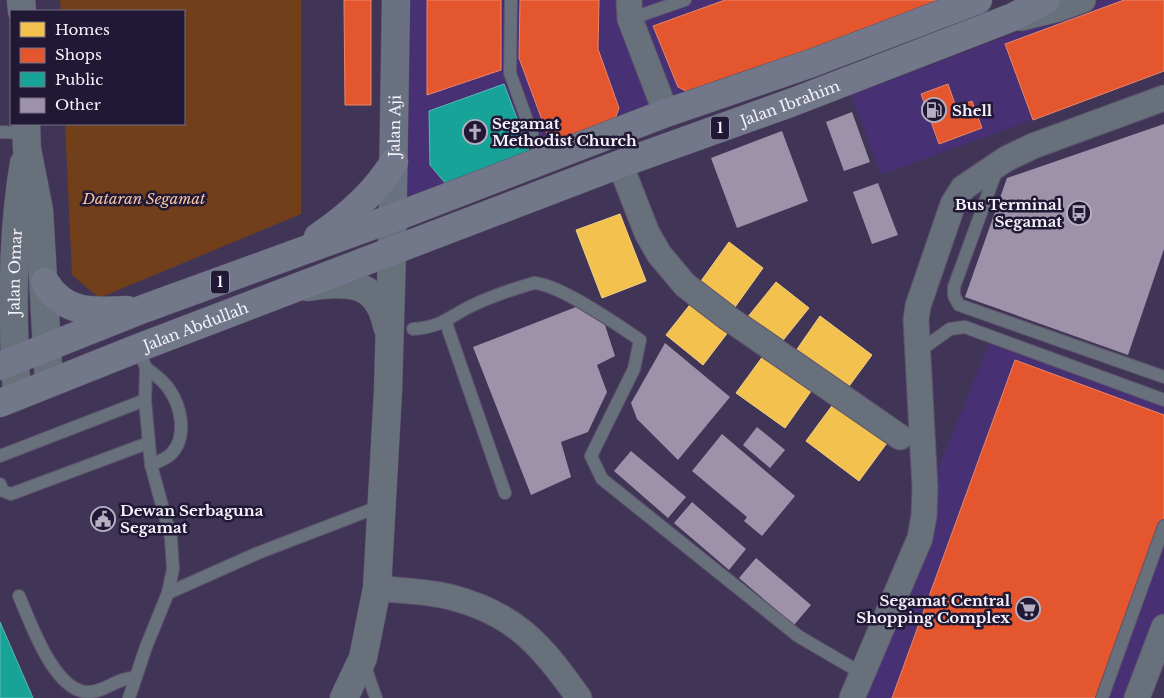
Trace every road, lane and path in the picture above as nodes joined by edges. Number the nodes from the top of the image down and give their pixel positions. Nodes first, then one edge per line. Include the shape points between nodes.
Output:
1 (396, 0) edge
2 (511, 0) edge
3 (685, 0) edge
4 (978, 0) edge
5 (1046, 0) edge
6 (1083, 0) edge
7 (630, 10) edge
8 (1013, 17) junction
9 (1164, 98) edge
10 (666, 113) junction
11 (0, 132) edge
12 (27, 136) edge
13 (394, 162) junction
14 (542, 162) junction
15 (620, 164) junction
16 (998, 164) junction
17 (393, 218) junction
18 (392, 252) junction
19 (283, 259) junction
20 (45, 282) junction
21 (297, 288) junction
22 (143, 309) junction
23 (446, 322) junction
24 (401, 333) junction
25 (48, 347) junction
26 (919, 351) junction
27 (142, 358) junction
28 (7, 363) edge
29 (1164, 377) edge
30 (50, 383) junction
31 (8, 399) edge
32 (145, 400) junction
33 (1164, 400) edge
34 (900, 437) dead end
35 (148, 443) junction
36 (0, 456) edge
37 (151, 465) junction
38 (0, 484) edge
39 (505, 492) dead end
40 (383, 505) junction
41 (1164, 526) edge
42 (378, 588) junction
43 (168, 592) junction
44 (20, 596) dead end
45 (1164, 627) edge
46 (363, 658) junction
47 (862, 674) junction
48 (135, 678) junction
49 (129, 698) edge
50 (344, 698) edge
51 (376, 698) edge
52 (579, 698) edge
53 (852, 698) edge
54 (1102, 698) edge
55 (1137, 698) edge

1 - 13 main road, Jalan Aji
2 - 14 lane via 510,73
3 - 7 lane
4 - 10 highway, Jalan Ibrahim / 1 via 812,63
5 - 8 highway, Jalan Ibrahim / 1
6 - 8 street via 1027,18
7 - 10 street
8 - 15 highway, Jalan Ibrahim / 1 via 793,102
9 - 16 street via 1033,146
10 - 14 highway, Jalan Ibrahim / 1
11 - 12 lane
12 - 20 street, Jalan Omar via 39,210
12 - 28 street, Jalan Omar via 17,205
13 - 17 main road, Jalan Aji
13 - 19 highway via 382,183 368,198 328,230
14 - 17 highway, Jalan Ibrahim / 1
15 - 18 highway, Jalan Ibrahim / 1
15 - 34 street via 647,233 667,266 685,285
16 - 26 street via 963,188 953,204 918,306
16 - 29 lane via 954,287 959,305
17 - 18 main road, Jalan Aji
17 - 19 highway, 1
18 - 21 highway, Jalan Abdullah / 1
18 - 24 street
19 - 22 highway, 1
20 - 22 highway via 57,300 76,308
20 - 25 street, Jalan Omar
21 - 24 street via 346,284 363,288 378,300
21 - 27 highway, Jalan Abdullah / 1
22 - 25 highway, 1
23 - 24 lane
23 - 39 lane
23 - 47 lane via 473,305 522,286 541,283 640,340 634,369 591,456 602,479 798,636
24 - 40 street
25 - 28 highway, 1
25 - 30 street, Jalan Omar
26 - 33 lane via 950,329 965,327
26 - 47 street via 924,516 920,538
27 - 30 highway, Jalan Abdullah / 1
27 - 32 lane
27 - 37 lane via 169,389 179,409 181,428 179,443 170,455
28 - 31 street, Jalan Omar
30 - 31 highway, Jalan Abdullah / 1
32 - 35 lane
32 - 36 lane
35 - 37 lane
35 - 38 lane via 11,494 3,491
37 - 43 lane via 171,538 173,569
40 - 42 street
40 - 43 lane
41 - 54 lane
42 - 46 street
42 - 52 street via 449,596 494,612 540,647
43 - 48 lane
44 - 48 lane via 48,661 76,688 86,692 100,691 118,681
45 - 55 street
46 - 50 street
46 - 51 lane
47 - 53 street
48 - 49 lane

